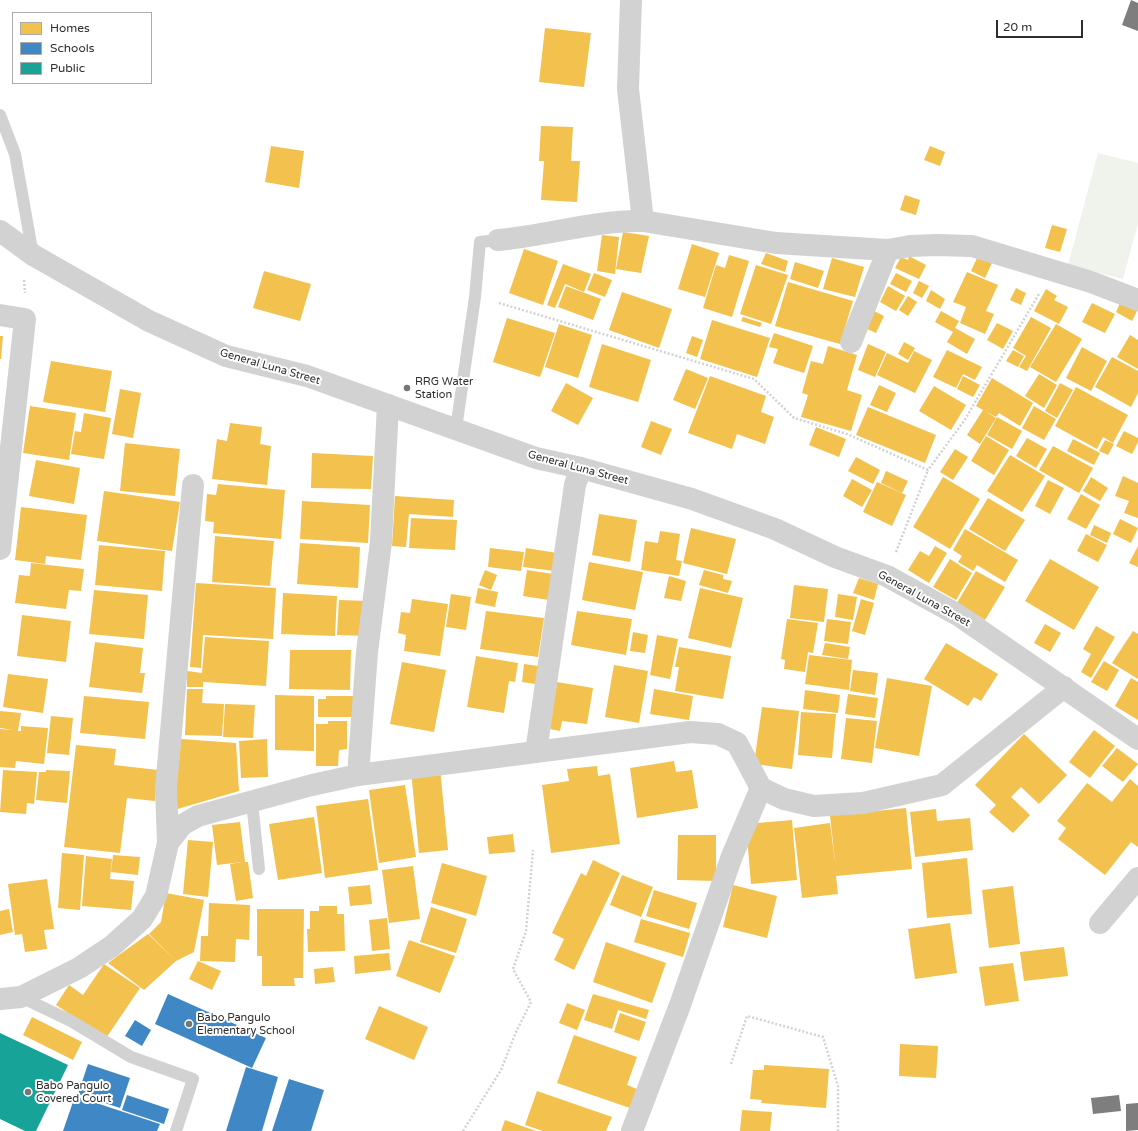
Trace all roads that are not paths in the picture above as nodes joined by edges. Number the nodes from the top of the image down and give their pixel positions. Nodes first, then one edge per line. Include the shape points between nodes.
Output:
1 (631, 0) edge
2 (0, 115) edge
3 (643, 221) junction
4 (0, 232) edge
5 (498, 240) joint
6 (888, 250) junction
7 (33, 255) junction
8 (1138, 300) edge
9 (0, 315) edge
10 (851, 342) dead end
11 (388, 405) junction
12 (456, 429) junction
13 (581, 468) junction
14 (193, 485) dead end
15 (1, 540) edge
16 (1064, 687) junction
17 (1138, 739) edge
18 (536, 752) junction
19 (358, 774) junction
20 (761, 788) junction
21 (252, 802) junction
22 (168, 843) junction
23 (259, 869) dead end
24 (1138, 878) edge
25 (1100, 923) dead end
26 (10, 998) edge
27 (176, 1131) edge
28 (632, 1131) edge

1 - 3 street via 628,89
2 - 7 lane via 15,154
3 - 5 street via 623,220
3 - 6 street via 776,243
4 - 7 street, General Luna Street
5 - 12 lane via 480,242
6 - 8 street via 910,246 972,246 1091,282
6 - 10 street
7 - 11 street, General Luna Street via 149,320 226,356 307,376
9 - 15 street via 25,319
11 - 12 street, General Luna Street
11 - 19 street via 381,542 367,652
12 - 13 street, General Luna Street via 536,458
13 - 16 street, General Luna Street via 692,499 775,529 835,557 887,576 958,615
13 - 18 street via 575,485
14 - 22 street via 166,788
16 - 17 street, General Luna Street
16 - 20 street via 942,785 863,803 814,806 784,799
18 - 19 street
18 - 20 street via 690,732 718,734 737,743
19 - 21 street
20 - 28 street via 732,856 680,1006
21 - 22 street via 198,816 182,825
21 - 23 lane
22 - 26 street via 156,896 142,919 112,946 79,968
24 - 25 street
26 - 27 lane via 71,1021 131,1057 193,1079

